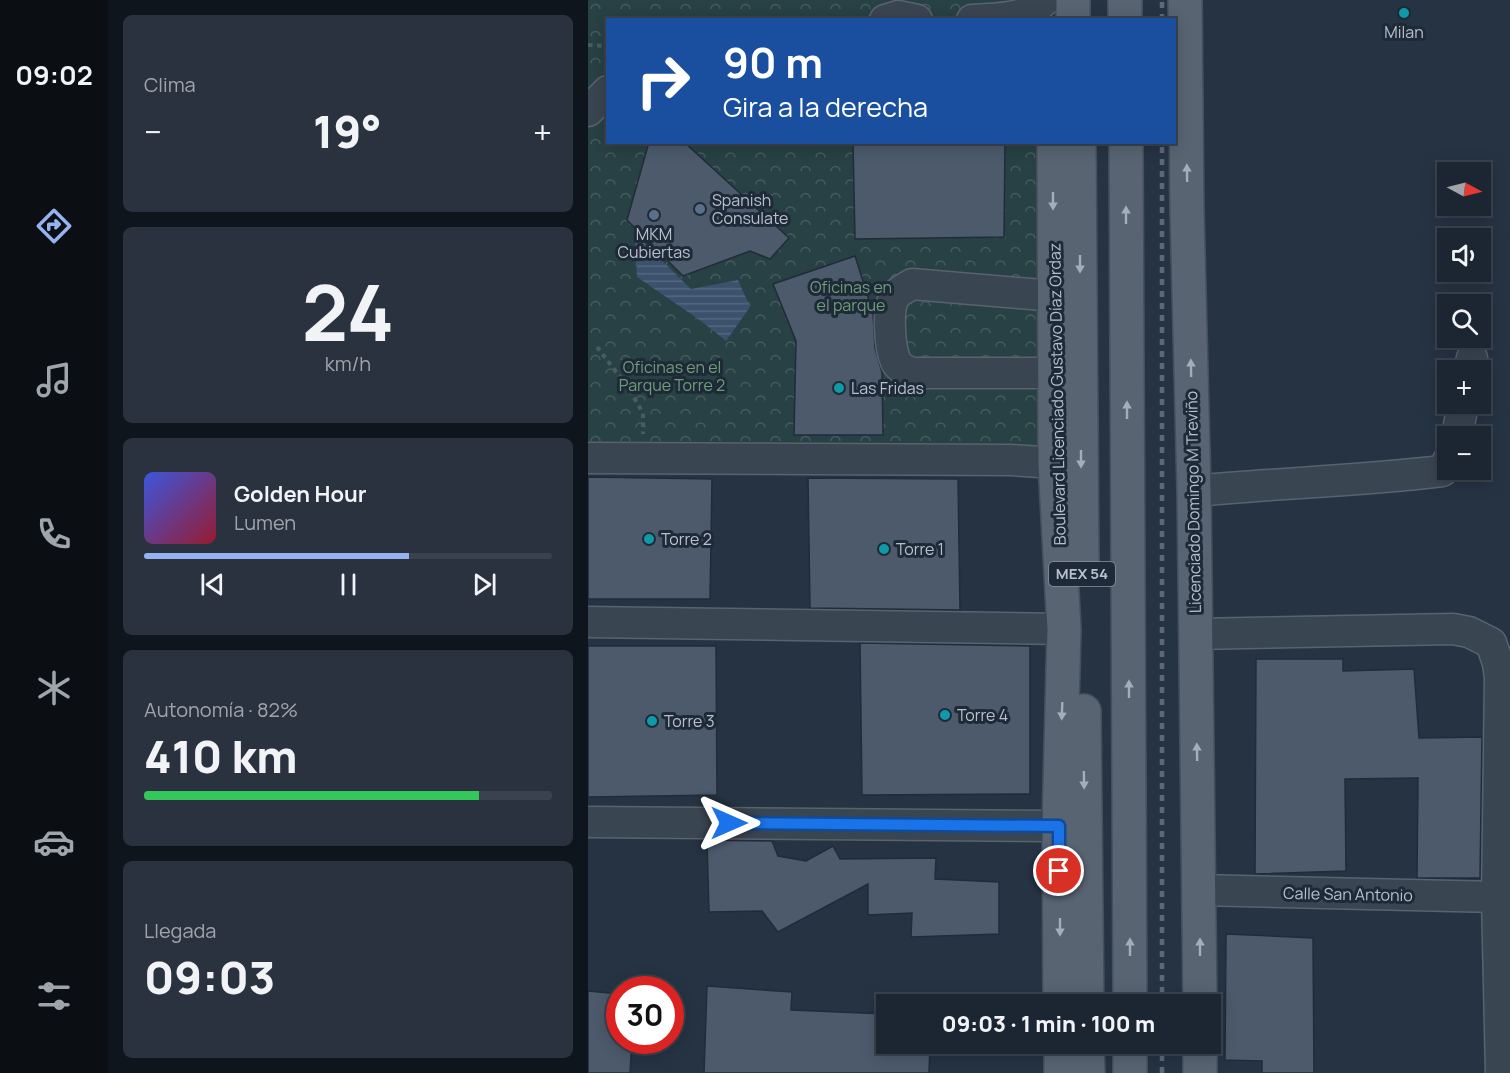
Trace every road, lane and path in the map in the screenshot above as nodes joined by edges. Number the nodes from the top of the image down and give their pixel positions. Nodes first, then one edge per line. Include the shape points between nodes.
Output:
1 (1045, 0) edge
2 (1052, 0) edge
3 (1073, 0) edge
4 (1125, 0) edge
5 (1186, 2) edge
6 (892, 18) edge
7 (908, 18) edge
8 (996, 18) edge
9 (1052, 18) edge
10 (1073, 18) edge
11 (1125, 18) edge
12 (588, 45) edge
13 (606, 46) edge
14 (606, 74) edge
15 (588, 78) edge
16 (606, 92) edge
17 (588, 111) edge
18 (1054, 144) edge
19 (1079, 144) edge
20 (1126, 144) edge
21 (1054, 296) junction
22 (597, 347) dead end
23 (1054, 373) junction
24 (588, 458) edge
25 (642, 458) junction
26 (1055, 462) junction
27 (1437, 472) edge
28 (1194, 491) junction
29 (588, 622) edge
30 (1064, 629) junction
31 (1195, 634) junction
32 (1505, 784) edge
33 (588, 822) edge
34 (1059, 826) junction
35 (1200, 890) junction
36 (1497, 897) junction
37 (1060, 994) edge
38 (1087, 994) edge
39 (1130, 994) edge
40 (1200, 994) edge
41 (1061, 1054) edge
42 (1087, 1054) edge
43 (1130, 1054) edge
44 (1200, 1054) edge
45 (1061, 1073) edge
46 (1088, 1073) edge
47 (1130, 1073) edge
48 (1200, 1073) edge
49 (1501, 1073) edge

1 - 8 street via 1035,10 1019,16
2 - 9 main road
3 - 10 main road
4 - 11 main road
28 -> 5 main road, Licenciado Domingo M Treviño
6 - 7 street
12 - 13 path
14 - 15 street
16 - 17 street
18 -> 21 main road, Boulevard Licenciado Gustavo Díaz Ordaz
19 -> 38 main road, Boulevard Licenciado Gustavo Díaz Ordaz / MEX 54
39 -> 20 main road, MEX 54
21 - 23 main road, Boulevard Licenciado Gustavo Díaz Ordaz
21 - 23 street via 912,284 893,299 890,328 895,360 912,373
22 - 25 path via 643,413
23 - 26 main road, Boulevard Licenciado Gustavo Díaz Ordaz
24 - 25 street
25 - 26 street
26 - 30 main road, Boulevard Licenciado Gustavo Díaz Ordaz
27 - 28 street
28 - 31 main road, Licenciado Domingo M Treviño
29 - 30 street
30 -> 34 main road, Boulevard Licenciado Gustavo Díaz Ordaz
31 - 32 street via 1454,629 1469,632 1491,643 1498,663
35 -> 31 main road, Licenciado Domingo M Treviño
32 - 36 street
33 - 34 street
34 -> 37 main road, Boulevard Licenciado Gustavo Díaz Ordaz
35 - 36 street, Calle San Antonio
40 -> 35 main road, Licenciado Domingo M Treviño
36 - 49 street
41 - 45 main road
42 - 46 main road
43 - 47 main road
44 - 48 main road

